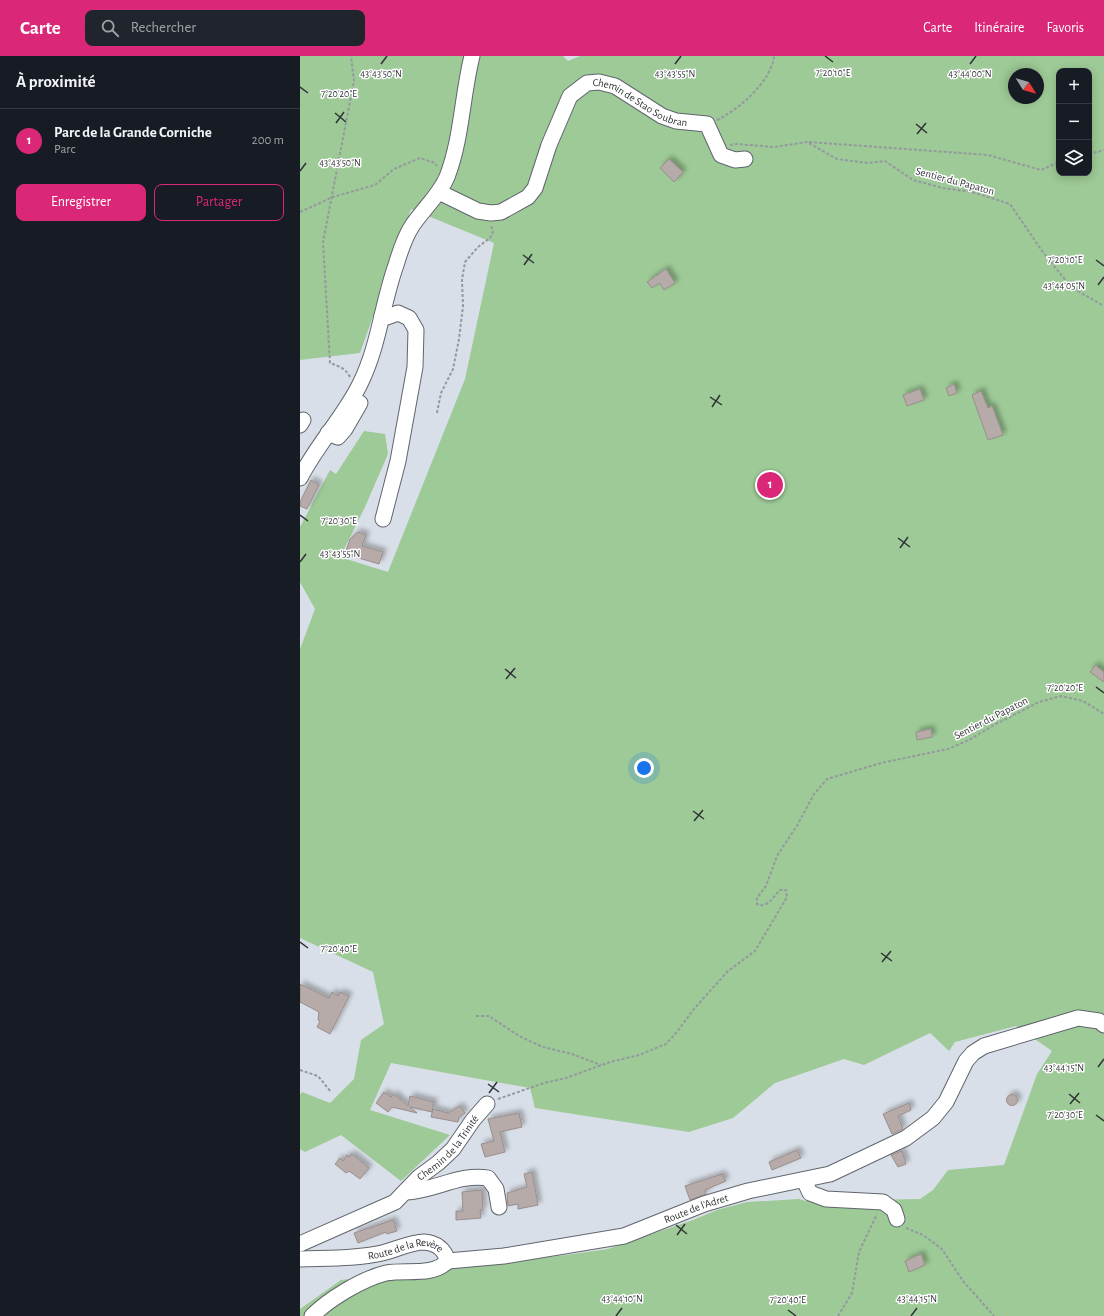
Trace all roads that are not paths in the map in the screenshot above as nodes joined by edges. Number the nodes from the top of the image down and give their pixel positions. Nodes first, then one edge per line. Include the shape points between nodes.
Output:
1 (472, 56) edge
2 (745, 160) dead end
3 (439, 192) junction
4 (382, 316) junction
5 (386, 337) dead end
6 (328, 433) junction
7 (300, 478) edge
8 (383, 519) dead end
9 (1104, 1025) edge
10 (487, 1104) road end
11 (804, 1180) junction
12 (406, 1192) junction
13 (499, 1207) dead end
14 (897, 1219) road end
15 (300, 1244) edge
16 (300, 1259) edge
17 (448, 1261) junction
18 (312, 1316) edge

1 - 3 street via 456,151
2 - 3 street, Chemin de Stao Soubran via 735,160 721,155 707,124 676,121 662,116 615,86 599,82 587,83 570,96 549,145 535,188 528,197 510,208 491,214 478,211
3 - 4 street via 412,226 406,238
4 - 6 street via 372,353 357,391
4 - 8 street via 398,313 409,318 416,330 415,367 398,461
5 - 6 street via 373,379 345,429 338,437
6 - 7 street
9 - 11 street, Route de l'Adret via 1098,1021 1078,1018 984,1046 966,1061 946,1102 933,1118 906,1138 830,1174
10 - 12 street, Chemin de la Trinité via 452,1149 419,1177
11 - 14 street via 810,1193 826,1199 883,1202 894,1210
11 - 17 street, Route de l'Adret via 748,1191 704,1204 624,1236 504,1256
12 - 13 street via 458,1179 488,1178 496,1189
12 - 15 street, Chemin de la Trinité via 395,1202
16 - 17 street, Route de la Revère via 381,1253 423,1242 437,1245 445,1251
17 - 18 street, Route de la Revère via 434,1270 387,1273 367,1280 321,1307

